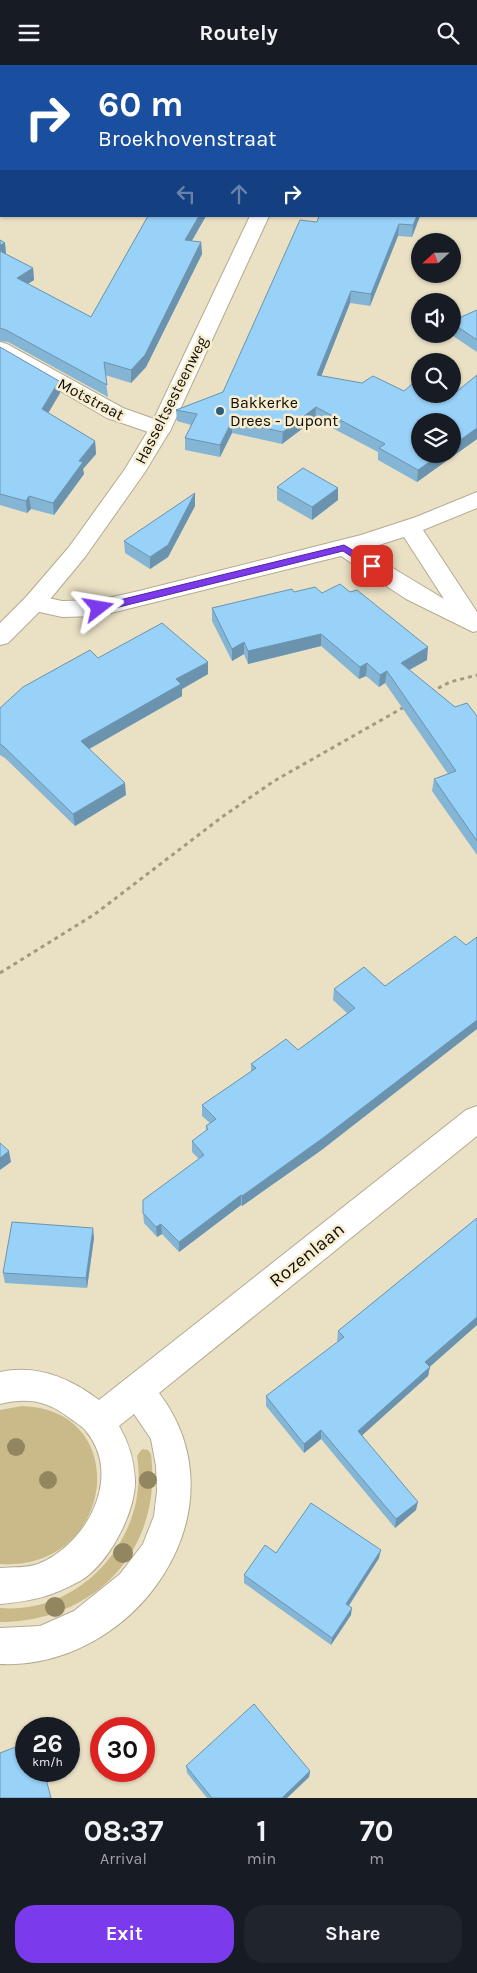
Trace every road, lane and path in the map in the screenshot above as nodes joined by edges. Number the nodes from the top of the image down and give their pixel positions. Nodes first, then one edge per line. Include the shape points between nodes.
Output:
1 (260, 217) edge
2 (0, 348) edge
3 (160, 429) junction
4 (477, 499) edge
5 (410, 528) junction
6 (344, 548) junction
7 (34, 603) junction
8 (475, 627) edge
9 (0, 637) edge
10 (477, 675) edge
11 (425, 696) edge
12 (408, 705) edge
13 (0, 973) edge
14 (477, 1119) edge
15 (0, 1388) edge
16 (137, 1391) junction
17 (99, 1421) junction
18 (0, 1587) edge
19 (0, 1646) edge

1 - 3 street, Hasseltsesteenweg
2 - 3 street, Motstraat via 115,413
3 - 7 street, Hasseltsesteenweg via 108,511
4 - 5 street
5 - 6 street
5 - 8 street
6 - 7 street via 99,608 62,609
6 - 8 street
7 - 9 street, Hasseltsesteenweg
10 - 11 path via 450,682
12 - 13 path via 274,781 95,914
14 - 16 street, Rozenlaan
15 - 17 street via 32,1386 57,1391 81,1403
16 - 17 street, Rozenlaan
16 - 19 street via 155,1414 169,1441 174,1505 164,1540 140,1577 101,1613 52,1640 24,1646
17 - 18 street via 113,1447 119,1478 114,1508 100,1538 78,1563 49,1580 17,1588

